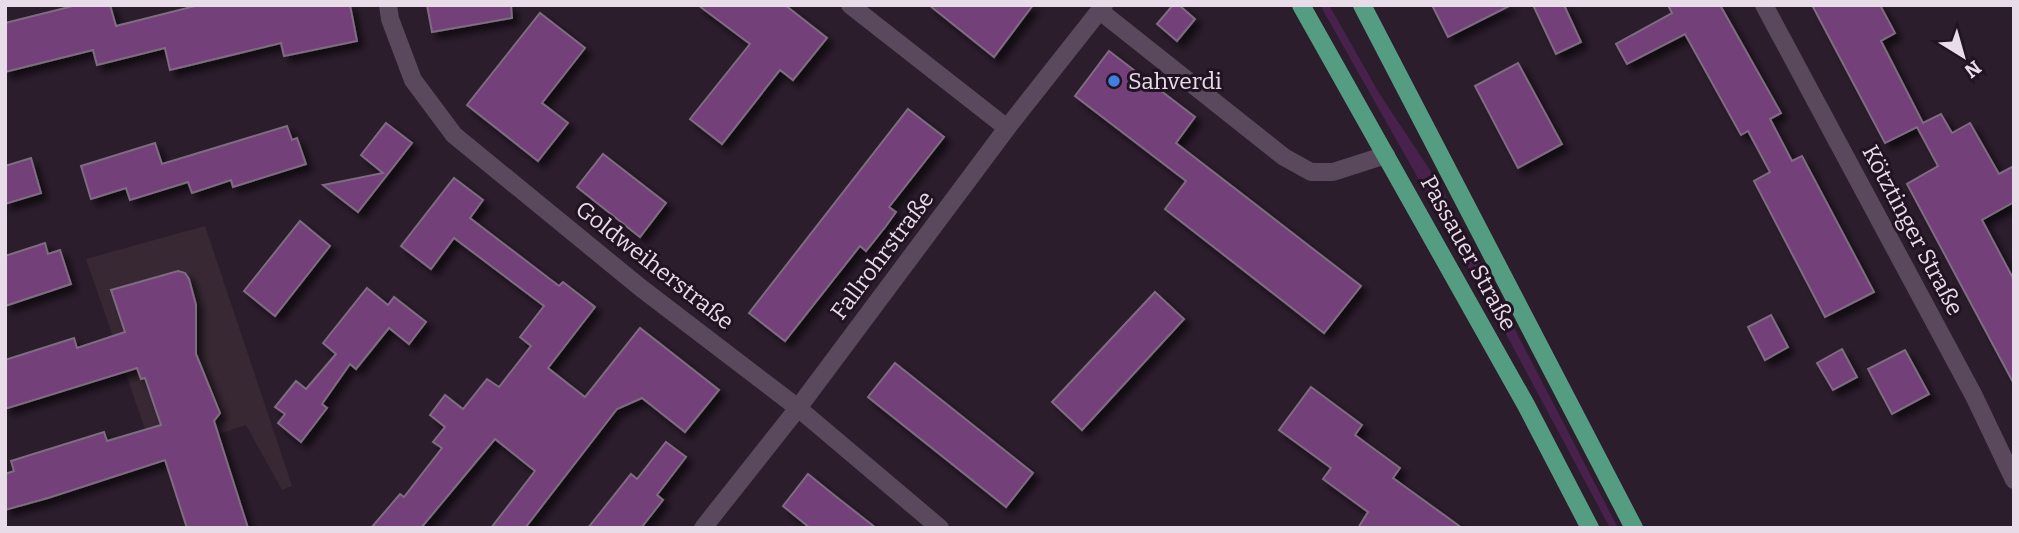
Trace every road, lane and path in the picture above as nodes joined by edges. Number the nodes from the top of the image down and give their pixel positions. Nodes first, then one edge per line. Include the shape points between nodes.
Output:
1 (388, 5) edge
2 (850, 5) edge
3 (1301, 5) edge
4 (1362, 5) edge
5 (1764, 5) edge
6 (1102, 8) edge
7 (1007, 128) junction
8 (1386, 155) junction
9 (798, 408) junction
10 (2014, 480) edge
11 (703, 528) edge
12 (940, 528) edge
13 (1590, 528) edge
14 (1634, 528) edge

1 - 9 street, Goldweiherstraße via 413,80 454,135 641,288
2 - 7 street
3 - 8 main road, Passauer Straße
4 - 14 main road, Passauer Straße
5 - 10 street, Kötztinger Straße
6 - 7 street, Fallrohrstraße
6 - 8 street, Fallrohrstraße via 1304,169 1333,172
7 - 9 street, Fallrohrstraße
8 - 13 main road, Passauer Straße
9 - 11 street, Fallrohrstraße
9 - 12 street, Goldweiherstraße

